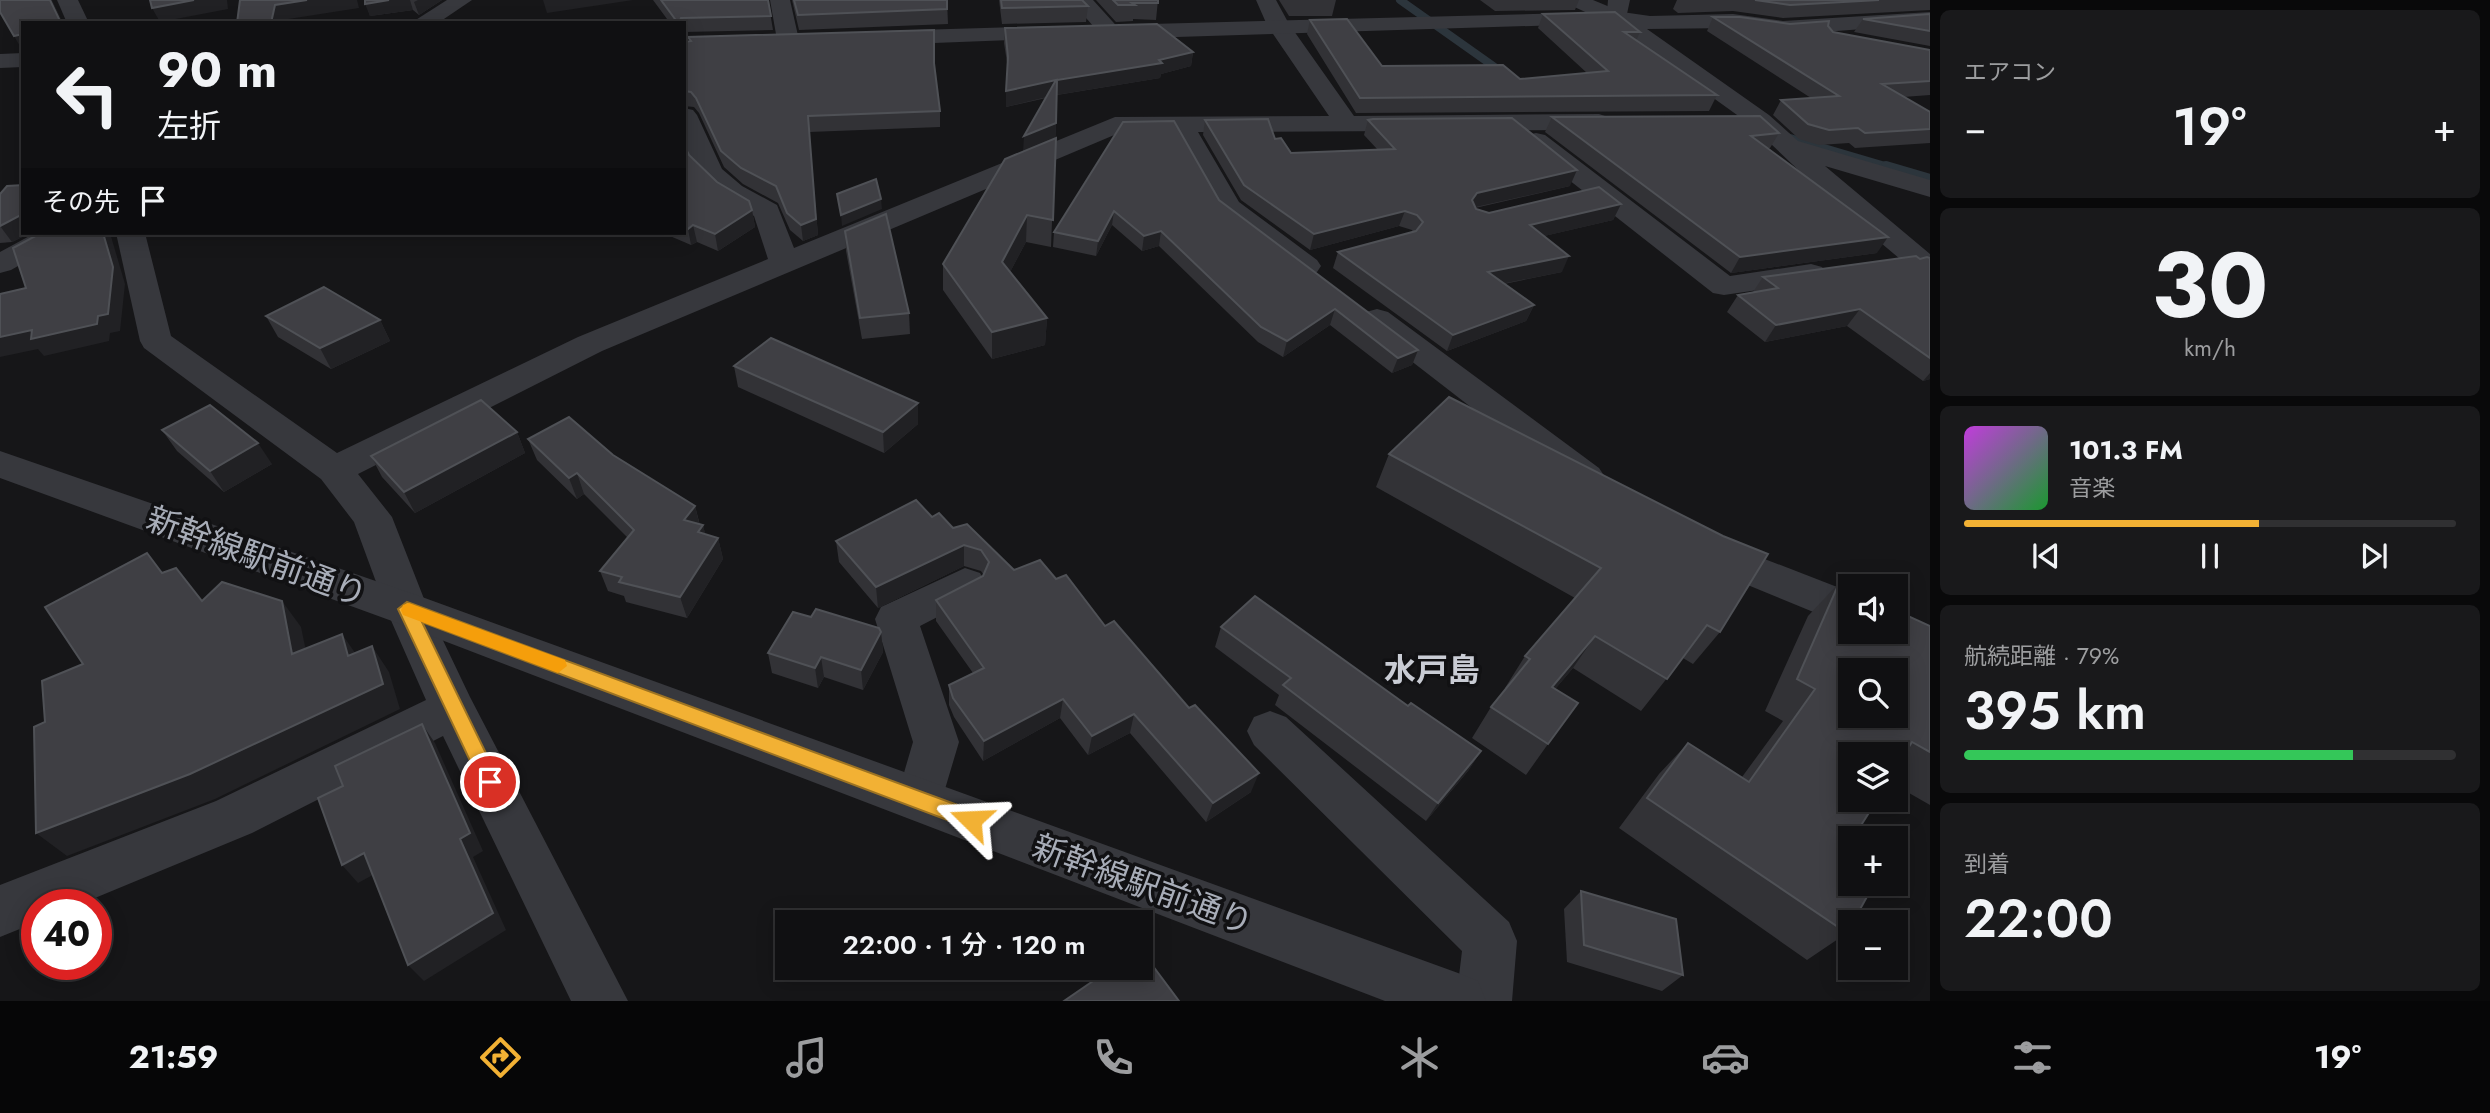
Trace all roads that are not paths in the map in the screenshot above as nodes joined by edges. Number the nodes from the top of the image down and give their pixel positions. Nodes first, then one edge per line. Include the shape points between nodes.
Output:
1 (68, 0) edge
2 (462, 0) edge
3 (780, 0) edge
4 (1081, 0) edge
5 (1266, 0) edge
6 (1575, 0) edge
7 (1618, 9) edge
8 (1930, 18) edge
9 (77, 21) edge
10 (425, 21) edge
11 (1278, 25) junction
12 (1783, 28) junction
13 (1111, 32) junction
14 (855, 38) edge
15 (815, 39) edge
16 (788, 40) junction
17 (762, 41) edge
18 (1861, 44) edge
19 (21, 60) edge
20 (0, 61) edge
21 (1719, 120) edge
22 (1760, 120) junction
23 (1346, 122) junction
24 (1624, 122) edge
25 (686, 124) edge
26 (1181, 124) junction
27 (1516, 124) junction
28 (1790, 145) junction
29 (696, 171) edge
30 (1930, 189) edge
31 (52, 235) edge
32 (130, 235) edge
33 (784, 262) junction
34 (0, 264) edge
35 (1878, 264) edge
36 (1923, 264) edge
37 (1839, 269) edge
38 (0, 464) edge
39 (334, 470) junction
40 (1612, 496) edge
41 (1679, 538) edge
42 (965, 584) edge
43 (1838, 605) edge
44 (407, 609) junction
45 (453, 709) junction
46 (1270, 731) dead end
47 (920, 800) junction
48 (0, 911) edge
49 (600, 1001) edge
50 (1458, 1001) edge
51 (1484, 1001) edge

1 - 9 street
2 - 10 street
3 - 16 street
4 - 13 street
5 - 11 street
6 - 7 street
7 - 11 street
7 - 12 street via 1650,23 1733,21
7 - 22 street
8 - 12 street
11 - 13 street
11 - 23 street
12 - 18 street
13 - 14 street
15 - 16 street
16 - 17 street
19 - 20 street
21 - 22 street
22 - 28 street
23 - 26 street
23 - 27 street
24 - 27 street
25 - 29 street
26 - 33 street via 1115,125
26 - 40 street via 1228,207 1328,276
27 - 37 street via 1584,193 1724,286
28 - 30 street
28 - 36 street
29 - 33 street via 767,211
31 - 34 street
32 - 39 street via 156,341
33 - 39 street via 590,344
35 - 36 street
38 - 44 street, 新幹線駅前通り
39 - 44 street via 372,517
41 - 43 street
42 - 47 street via 896,619 936,742
44 - 45 street
44 - 47 street, 新幹線駅前通り
45 - 48 street via 234,817
45 - 49 street
46 - 51 street via 1490,941
47 - 50 street, 新幹線駅前通り

